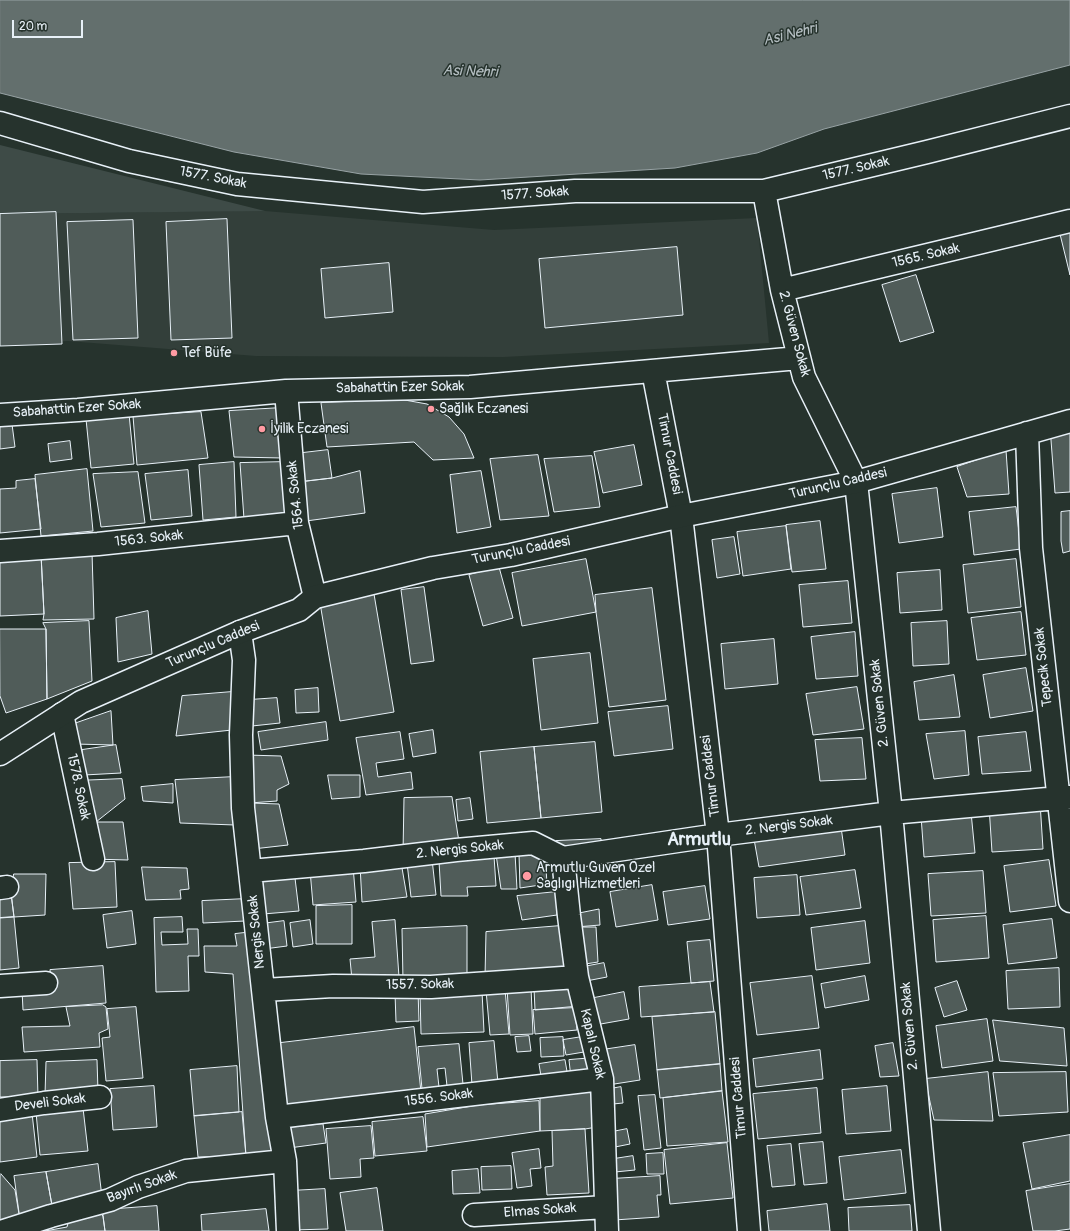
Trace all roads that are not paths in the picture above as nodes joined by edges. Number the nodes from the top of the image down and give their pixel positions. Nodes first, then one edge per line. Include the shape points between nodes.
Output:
1 (1070, 116) edge
2 (0, 123) edge
3 (764, 191) junction
4 (1070, 221) edge
5 (782, 290) junction
6 (800, 358) junction
7 (653, 371) junction
8 (286, 391) junction
9 (0, 415) edge
10 (1070, 421) edge
11 (1027, 433) junction
12 (856, 482) junction
13 (681, 516) junction
14 (297, 523) junction
15 (0, 551) edge
16 (315, 597) junction
17 (240, 632) junction
18 (62, 714) junction
19 (0, 754) edge
20 (1064, 797) edge
21 (891, 813) junction
22 (718, 834) junction
23 (563, 858) junction
24 (93, 859) dead end
25 (250, 870) junction
26 (1070, 901) edge
27 (577, 977) junction
28 (46, 983) dead end
29 (0, 986) edge
30 (263, 990) junction
31 (602, 1079) junction
32 (100, 1097) dead end
33 (0, 1110) edge
34 (277, 1118) junction
35 (285, 1161) junction
36 (606, 1207) junction
37 (474, 1216) dead end
38 (4, 1231) edge
39 (288, 1231) edge
40 (607, 1231) edge
41 (749, 1231) edge
42 (928, 1231) edge

1 - 3 street, 1577. Sokak
2 - 3 street, 1577. Sokak via 129,161 237,184 423,202 575,191
3 - 5 street, 2. Güven Sokak
4 - 5 street, 1565. Sokak
5 - 6 street, 2. Güven Sokak
6 - 7 street, Sabahattin Ezer Sokak
6 - 12 street, 2. Güven Sokak via 804,377
7 - 8 street, Sabahattin Ezer Sokak via 470,387
7 - 13 street, Timur Caddesi
8 - 9 street, Sabahattin Ezer Sokak
8 - 14 street, 1564. Sokak
10 - 11 street, Turunçlu Caddesi
11 - 12 street, Turunçlu Caddesi
11 - 20 street, Tepecik Sokak via 1031,548
12 - 13 street, Turunçlu Caddesi
12 - 21 street, 2. Güven Sokak
13 - 16 street, Turunçlu Caddesi via 511,555 433,568
13 - 22 street, Timur Caddesi
14 - 15 street, 1563. Sokak via 98,544
14 - 16 street, 1564. Sokak
16 - 17 street, Turunçlu Caddesi via 299,610
17 - 18 street, Turunçlu Caddesi via 81,702
17 - 25 street, Nergis Sokak via 244,660 241,735 243,808
18 - 19 street, Turunçlu Caddesi
18 - 24 street, 1578. Sokak
20 - 21 street, 2. Nergis Sokak
20 - 26 street, Tepecik Sokak
21 - 22 street, 2. Nergis Sokak
21 - 42 street, 2. Güven Sokak
22 - 23 street, 2. Nergis Sokak
22 - 41 street, Timur Caddesi
23 - 25 street, 2. Nergis Sokak via 532,843
23 - 27 street, Kapalı Sokak
25 - 30 street, Nergis Sokak
27 - 30 street, 1557. Sokak via 431,987 333,986
27 - 31 street, Kapalı Sokak
28 - 29 street
30 - 34 street, Nergis Sokak
31 - 34 street, 1556. Sokak
31 - 36 street, Kapalı Sokak
32 - 33 street, Develi Sokak
34 - 35 street, Nergis Sokak
35 - 38 street, Bayırlı Sokak via 186,1171 138,1187 110,1200
35 - 39 street, Nergis Sokak
36 - 37 street, Elmas Sokak
36 - 40 street, Kapalı Sokak

